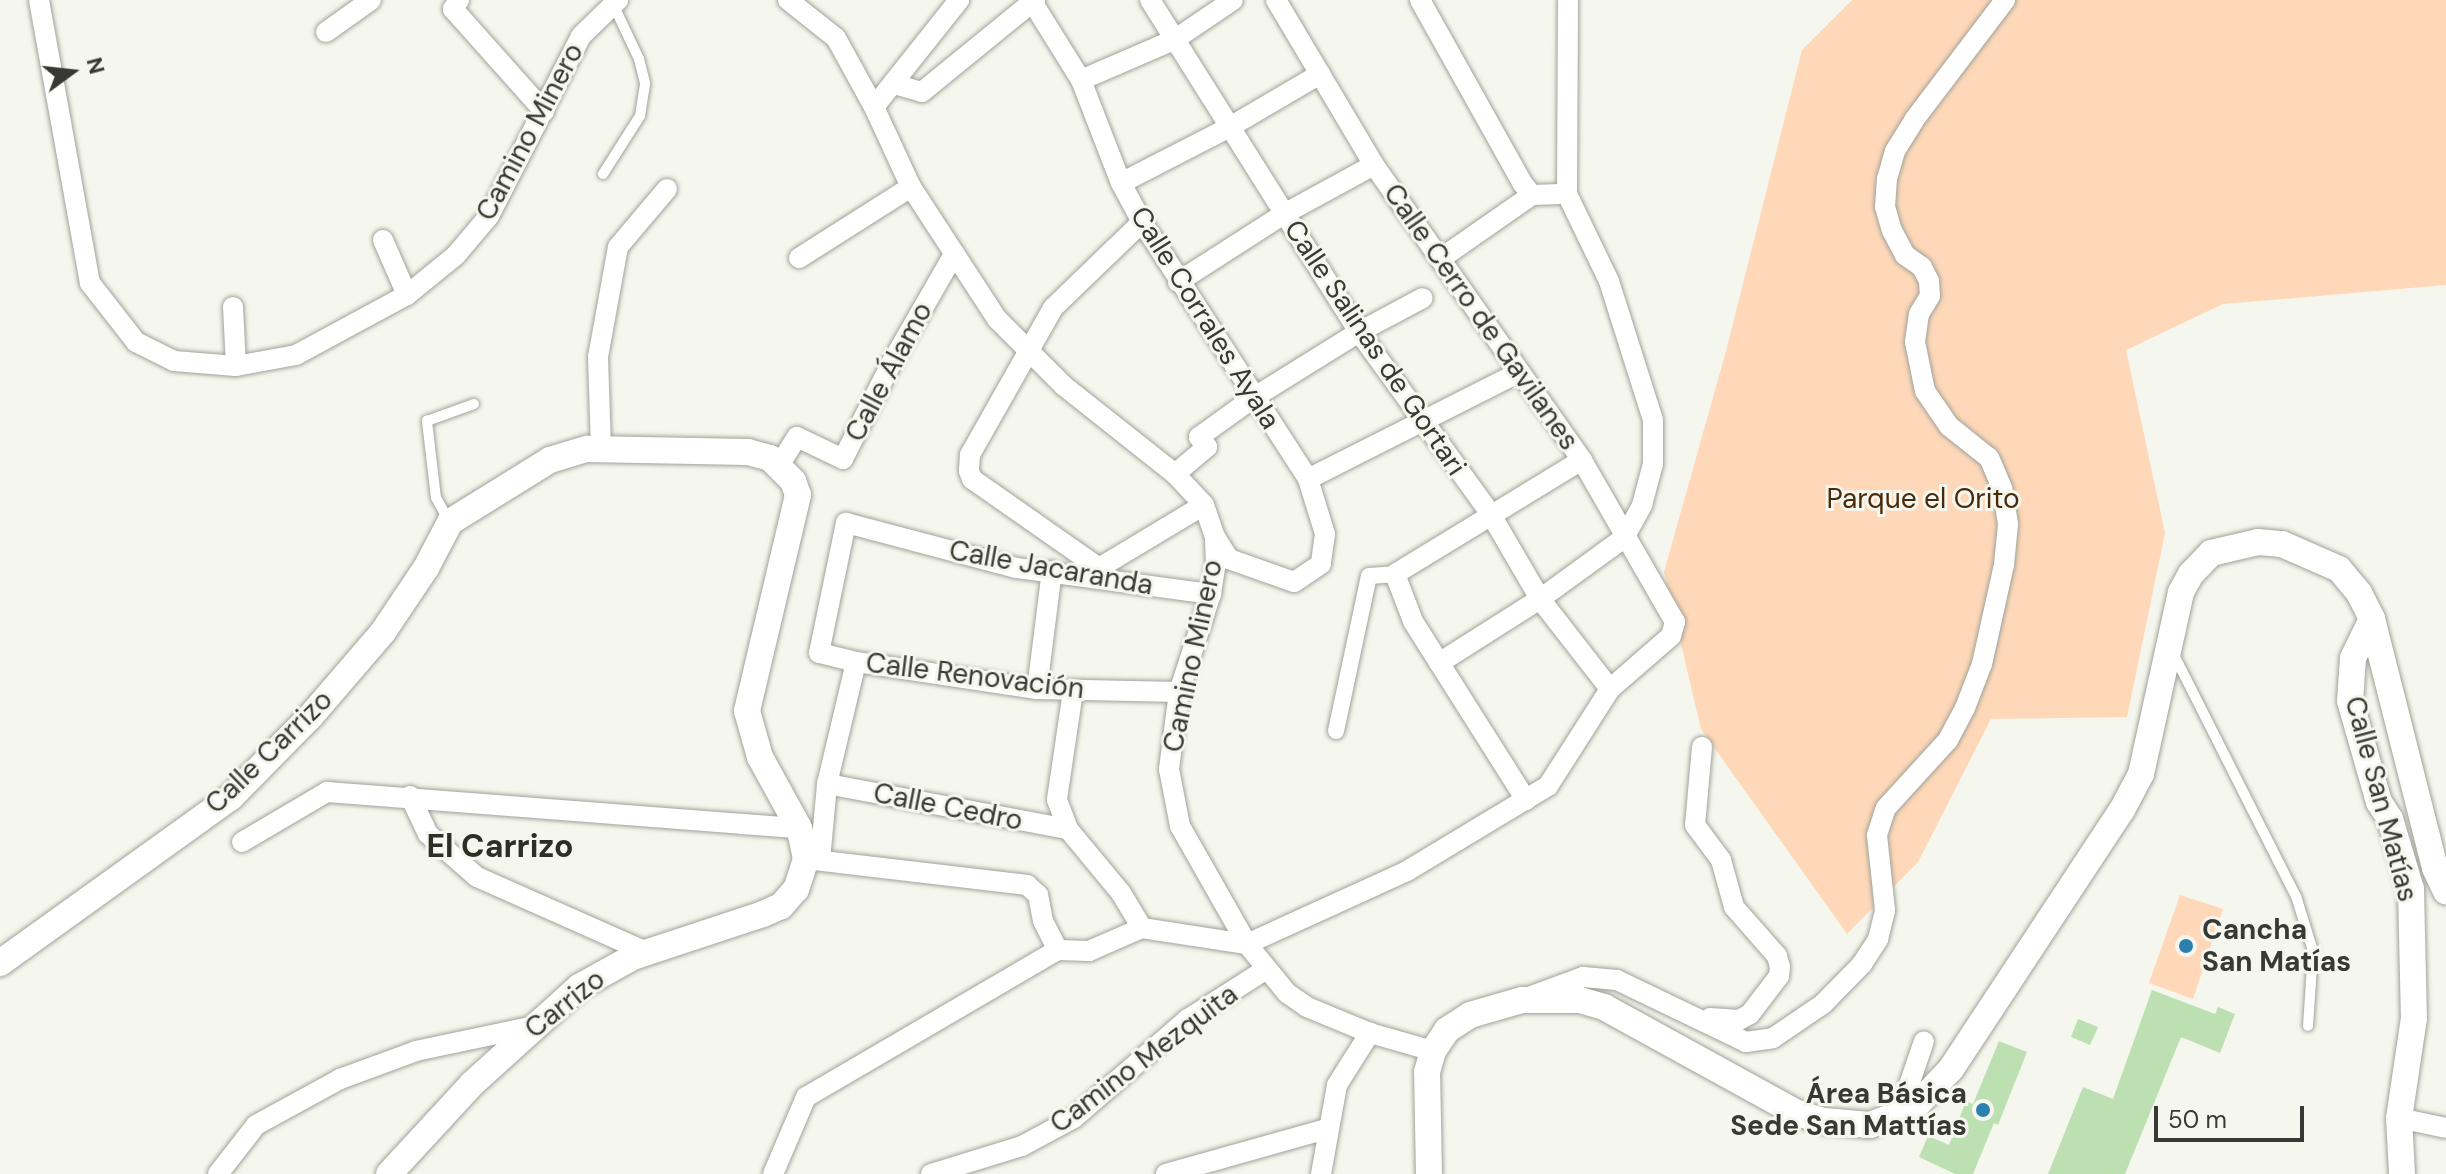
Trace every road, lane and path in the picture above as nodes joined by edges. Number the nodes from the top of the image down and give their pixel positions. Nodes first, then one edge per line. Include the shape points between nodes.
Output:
1 (39, 0) edge
2 (371, 0) edge
3 (788, 0) edge
4 (959, 0) edge
5 (1150, 0) edge
6 (1233, 0) edge
7 (1276, 0) edge
8 (1420, 0) edge
9 (1568, 0) edge
10 (2005, 0) edge
11 (1034, 1) edge
12 (616, 2) edge
13 (456, 5) edge
14 (326, 32) dead end
15 (1174, 40) junction
16 (1320, 74) junction
17 (1081, 80) junction
18 (894, 84) junction
19 (874, 107) junction
20 (544, 111) junction
21 (1228, 128) junction
22 (1374, 165) junction
23 (603, 174) dead end
24 (1121, 183) junction
25 (911, 187) junction
26 (667, 189) dead end
27 (1567, 194) junction
28 (1532, 195) junction
29 (1284, 214) junction
30 (1142, 222) junction
31 (383, 240) dead end
32 (954, 254) junction
33 (799, 258) dead end
34 (1440, 259) junction
35 (1178, 282) junction
36 (407, 295) junction
37 (1423, 298) dead end
38 (233, 307) dead end
39 (1359, 332) junction
40 (1029, 355) junction
41 (236, 366) junction
42 (1520, 372) junction
43 (1253, 398) junction
44 (474, 404) dead end
45 (1421, 421) junction
46 (601, 448) junction
47 (1582, 460) junction
48 (780, 464) junction
49 (1175, 474) junction
50 (1308, 479) junction
51 (1204, 505) junction
52 (1490, 513) junction
53 (450, 522) junction
54 (1215, 537) junction
55 (1624, 538) junction
56 (1052, 571) junction
57 (1395, 574) junction
58 (1211, 594) junction
59 (1540, 599) junction
60 (2372, 619) junction
61 (2170, 646) junction
62 (819, 653) joint
63 (856, 662) junction
64 (1439, 663) junction
65 (1037, 689) junction
66 (1610, 689) junction
67 (1073, 691) junction
68 (1179, 692) junction
69 (1336, 731) dead end
70 (1702, 747) dead end
71 (827, 784) junction
72 (410, 796) junction
73 (1526, 800) junction
74 (799, 828) junction
75 (1068, 829) junction
76 (242, 842) dead end
77 (813, 859) junction
78 (2446, 892) edge
79 (1142, 928) junction
80 (1247, 944) junction
81 (1058, 950) junction
82 (646, 952) junction
83 (0, 963) edge
84 (1265, 970) junction
85 (1522, 1000) junction
86 (1694, 1016) junction
87 (535, 1026) junction
88 (2308, 1026) dead end
89 (1370, 1033) junction
90 (1924, 1041) dead end
91 (1433, 1051) junction
92 (1913, 1109) junction
93 (2399, 1118) junction
94 (2446, 1128) edge
95 (1326, 1129) junction
96 (218, 1174) edge
97 (389, 1174) edge
98 (773, 1174) edge
99 (931, 1174) edge
100 (1166, 1174) edge
101 (1321, 1174) edge
102 (1429, 1174) edge
103 (2402, 1174) edge

1 - 41 street, Camino Minero via 90,283 136,342 174,361
2 - 14 street
3 - 19 street, Camino Minero via 836,38
4 - 18 street
5 - 15 street, Calle Salinas de Gortari
6 - 15 street
7 - 16 street, Calle Cerro de Gavilanes
8 - 28 street
9 - 27 street
10 - 86 street via 1895,151 1885,207 1905,255 1922,267 1929,281 1930,296 1919,314 1915,342 1925,391 1949,426 1989,458 2002,488 2008,524 2004,565 1982,664 1948,740 1886,808 1877,835 1885,910 1878,939 1862,964 1823,1004 1773,1038 1746,1042
11 - 17 street, Calle Corrales Ayala
11 - 18 street via 922,92
12 - 20 street, Camino Minero via 581,36
12 - 23 lane via 645,83 640,116
13 - 20 street
15 - 17 street
15 - 21 street, Calle Salinas de Gortari
16 - 21 street
16 - 22 street, Calle Cerro de Gavilanes
17 - 24 street, Calle Corrales Ayala
18 - 19 street
19 - 25 street, Camino Minero
20 - 36 street, Camino Minero via 489,216 456,255
21 - 24 street
21 - 29 street, Calle Salinas de Gortari
22 - 29 street
22 - 34 street, Calle Cerro de Gavilanes
24 - 30 street, Calle Corrales Ayala
25 - 32 street, Camino Minero
25 - 33 street
26 - 46 street via 618,247 598,357
27 - 28 street
27 - 55 street via 1609,281 1653,420 1653,464 1642,505
28 - 34 street
29 - 35 street
29 - 39 street, Calle Salinas de Gortari
30 - 35 street, Calle Corrales Ayala
30 - 40 street via 1053,308
31 - 36 street
32 - 40 street, Camino Minero via 997,319
32 - 48 street, Calle Álamo via 843,459 797,437
34 - 42 street, Calle Cerro de Gavilanes
35 - 43 street, Calle Corrales Ayala
36 - 41 street, Camino Minero via 296,355
37 - 39 street
38 - 41 street
39 - 43 street
39 - 45 street, Calle Salinas de Gortari
40 - 49 street, Camino Minero
40 - 51 street, Calle Jacaranda via 970,455 972,479 1099,568
42 - 45 street
42 - 47 street, Calle Cerro de Gavilanes
43 - 49 street via 1199,437 1207,447
43 - 50 street, Calle Corrales Ayala
44 - 53 lane via 427,421 436,498
45 - 50 street
45 - 52 street, Calle Salinas de Gortari
46 - 48 street via 748,452
46 - 53 street via 550,460
47 - 52 street
47 - 55 street, Calle Cerro de Gavilanes
48 - 74 street via 798,495 747,711 760,757
49 - 51 street, Camino Minero
50 - 54 street, Calle Corrales Ayala via 1325,534 1321,564 1311,573 1294,582 1229,559
51 - 54 street, Camino Minero
52 - 57 street
52 - 59 street, Calle Salinas de Gortari
53 - 83 street, Calle Carrizo via 383,632 231,797
54 - 58 street, Camino Minero
55 - 59 street
55 - 66 street, Calle Cerro de Gavilanes via 1675,622 1671,636
56 - 58 street, Calle Jacaranda
56 - 62 street, Calle Jacaranda via 977,559 846,523
56 - 65 street
57 - 64 street via 1413,621
57 - 69 street via 1369,576
58 - 68 street, Camino Minero
59 - 64 street
59 - 66 street, Calle Salinas de Gortari
60 - 61 street via 2339,569 2303,551 2258,542 2211,553 2191,574 2181,592
60 - 78 street via 2435,868
60 - 93 street, Calle San Matías via 2353,658 2350,701 2411,889 2414,1018
61 - 88 lane via 2296,896 2313,951
61 - 92 street via 2141,774 2122,810 1951,1069
62 - 63 street, Calle Renovación
63 - 65 street, Calle Renovación
63 - 71 street
64 - 73 street
65 - 67 street, Calle Renovación
66 - 73 street via 1548,786
67 - 68 street, Calle Renovación
67 - 75 street via 1057,800
68 - 80 street, Camino Minero via 1169,769 1180,826
70 - 86 street via 1695,825 1721,860 1734,907 1777,956 1780,967 1750,1014 1726,1021
71 - 75 street, Calle Cedro
71 - 77 street
72 - 74 street
72 - 76 street via 327,792
72 - 82 street via 428,834 477,877
73 - 80 street via 1407,871
74 - 77 street
75 - 79 street via 1121,893
77 - 81 street via 1027,885 1038,895 1043,921
77 - 82 street, Carrizo via 781,906
79 - 80 street
79 - 81 street via 1089,951
80 - 84 street, Camino Minero
81 - 98 street via 806,1097
82 - 87 street, Carrizo via 579,987
84 - 89 street, Camino Minero via 1307,1007
84 - 99 street, Camino Mezquita via 1188,1019 1074,1118 1022,1146
85 - 86 street via 1583,977 1617,980
85 - 91 street via 1470,1015 1447,1030
85 - 92 street via 1580,1000 1604,1007 1797,1113 1824,1121 1870,1125
87 - 96 street via 416,1051 340,1079 256,1125
87 - 97 street, Carrizo via 461,1095
89 - 91 street, Camino Minero
89 - 95 street via 1337,1085
90 - 92 street via 1909,1085
91 - 102 street via 1427,1072
93 - 94 street
93 - 103 street, Calle San Matías
95 - 100 street
95 - 101 street

